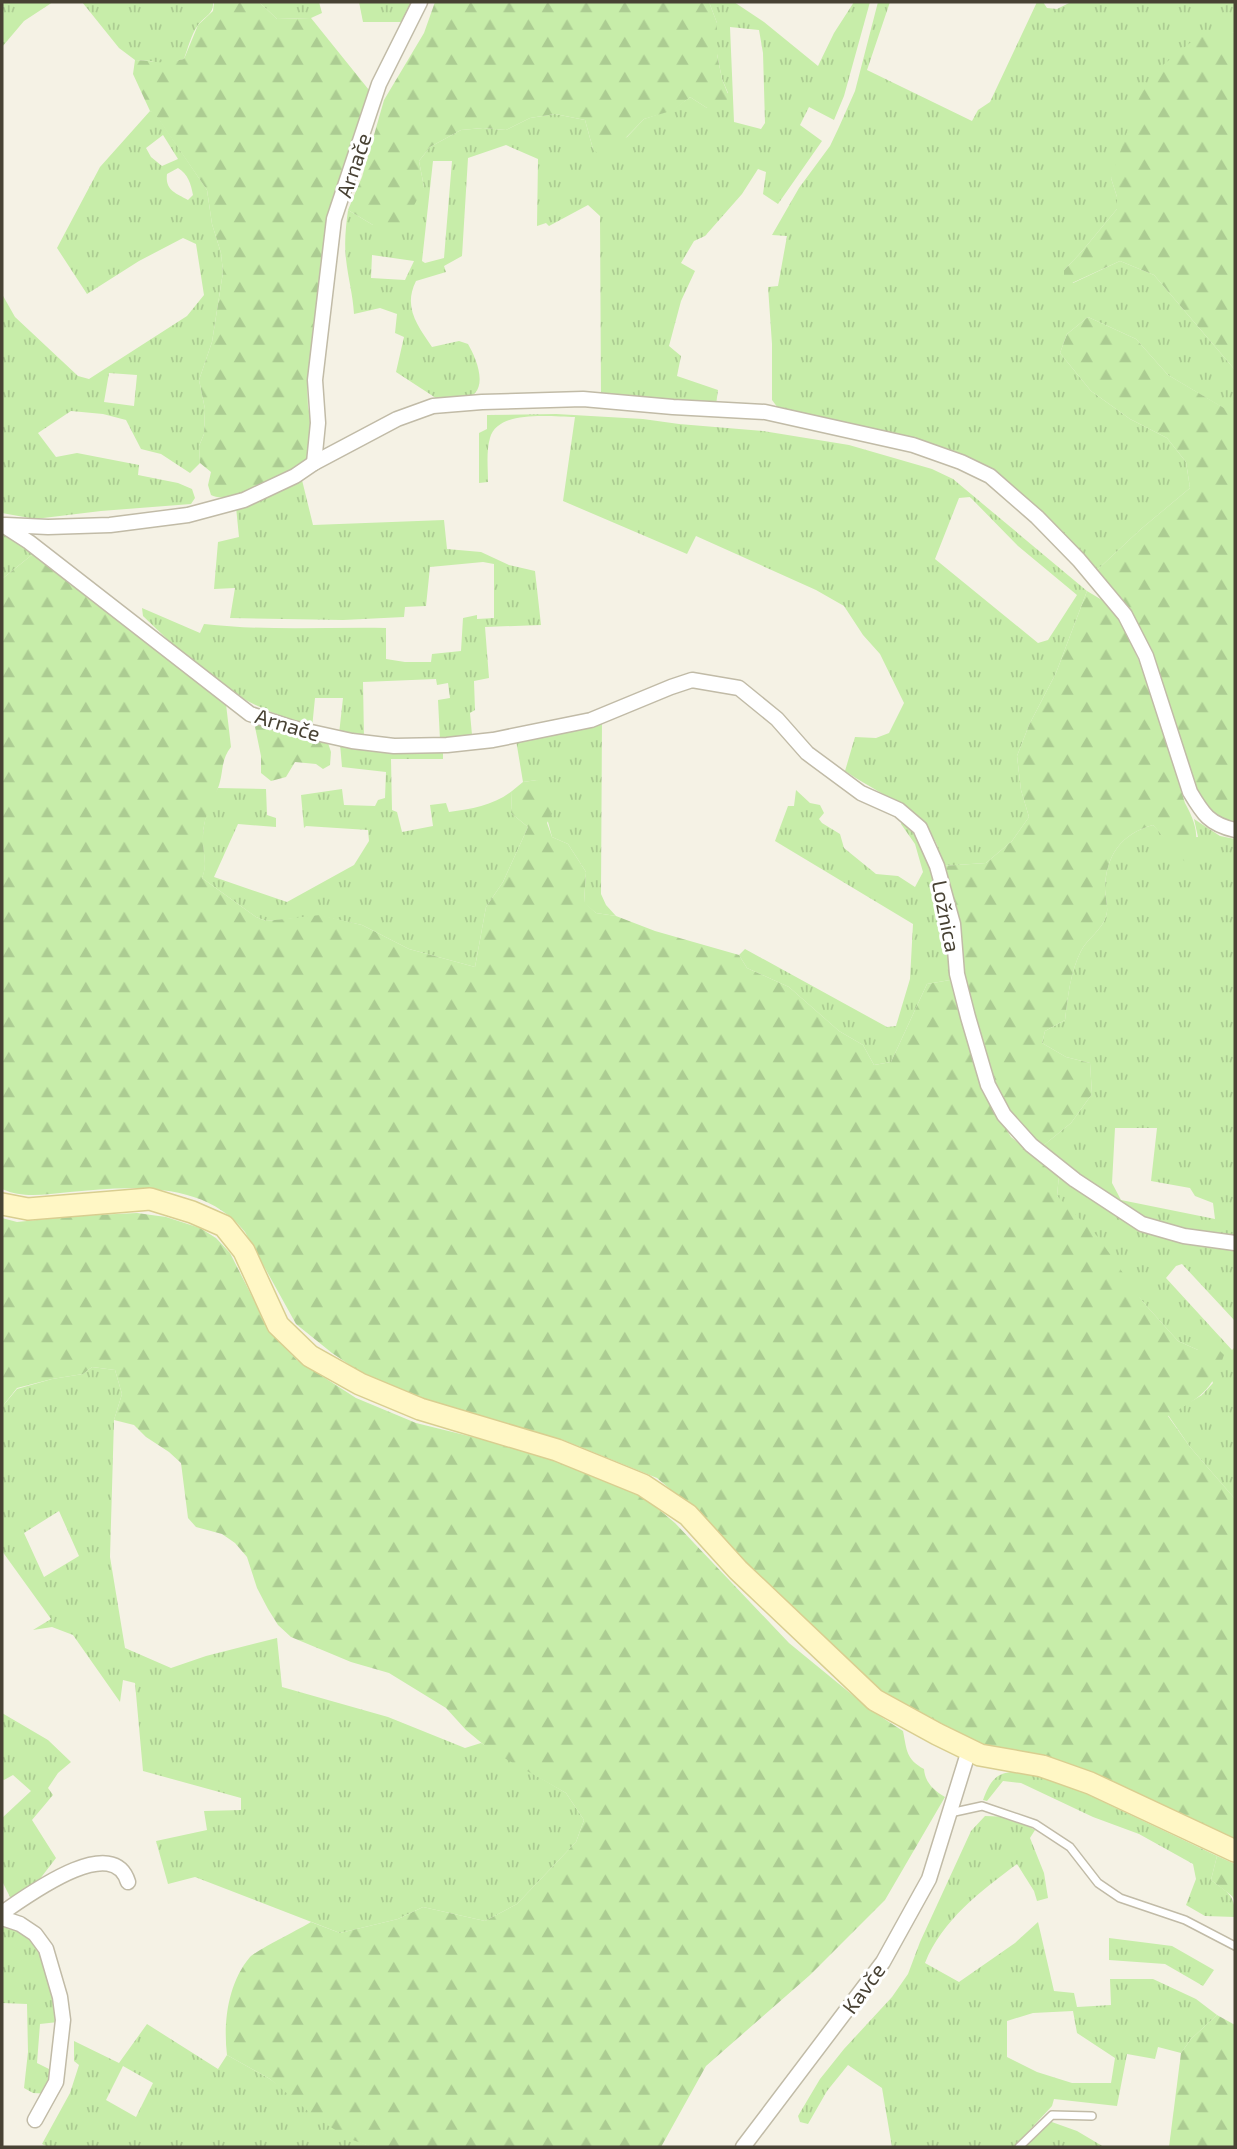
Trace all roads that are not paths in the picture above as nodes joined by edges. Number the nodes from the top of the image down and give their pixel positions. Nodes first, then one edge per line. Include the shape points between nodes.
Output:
1 (420, 2) edge
2 (314, 463) junction
3 (2, 524) edge
4 (591, 720) joint
5 (1235, 830) edge
6 (2, 1204) edge
7 (1235, 1243) edge
8 (969, 1750) junction
9 (949, 1813) junction
10 (1235, 1851) edge
11 (128, 1882) dead end
12 (2, 1915) edge
13 (1235, 1946) edge
14 (1092, 2116) dead end
15 (35, 2120) dead end
16 (742, 2146) edge
17 (1019, 2147) edge

1 - 2 street, Arnače via 379,85 334,219 315,380 318,423
2 - 3 street, Arnače via 244,500 188,514 110,525
2 - 5 street, Arnače via 397,419 433,406 583,399 765,412 913,445 961,462 990,476 1037,517 1125,615 1146,656 1190,792 1216,825
3 - 4 street, Arnače via 250,714 293,728 394,746 493,740
4 - 7 street, Ložnica via 692,680 739,688 777,719 807,753 862,793 899,810 920,828 937,866 953,924 957,974 988,1085 1004,1115 1031,1145 1075,1180 1142,1224
6 - 8 street via 28,1209 150,1199 224,1226 244,1251 278,1325 310,1356 360,1384 420,1409 557,1450 643,1485 688,1515 738,1570 875,1700
8 - 9 street, Kavče
8 - 10 street via 1042,1766 1090,1783
9 - 13 lane via 982,1806 1035,1824 1070,1847 1098,1883 1120,1898 1185,1920
9 - 16 street, Kavče via 929,1879 883,1962
11 - 12 street via 117,1864 102,1861 49,1883
12 - 15 street via 35,1934 46,1949 60,1997 63,2020 56,2082
14 - 17 lane via 1052,2115

